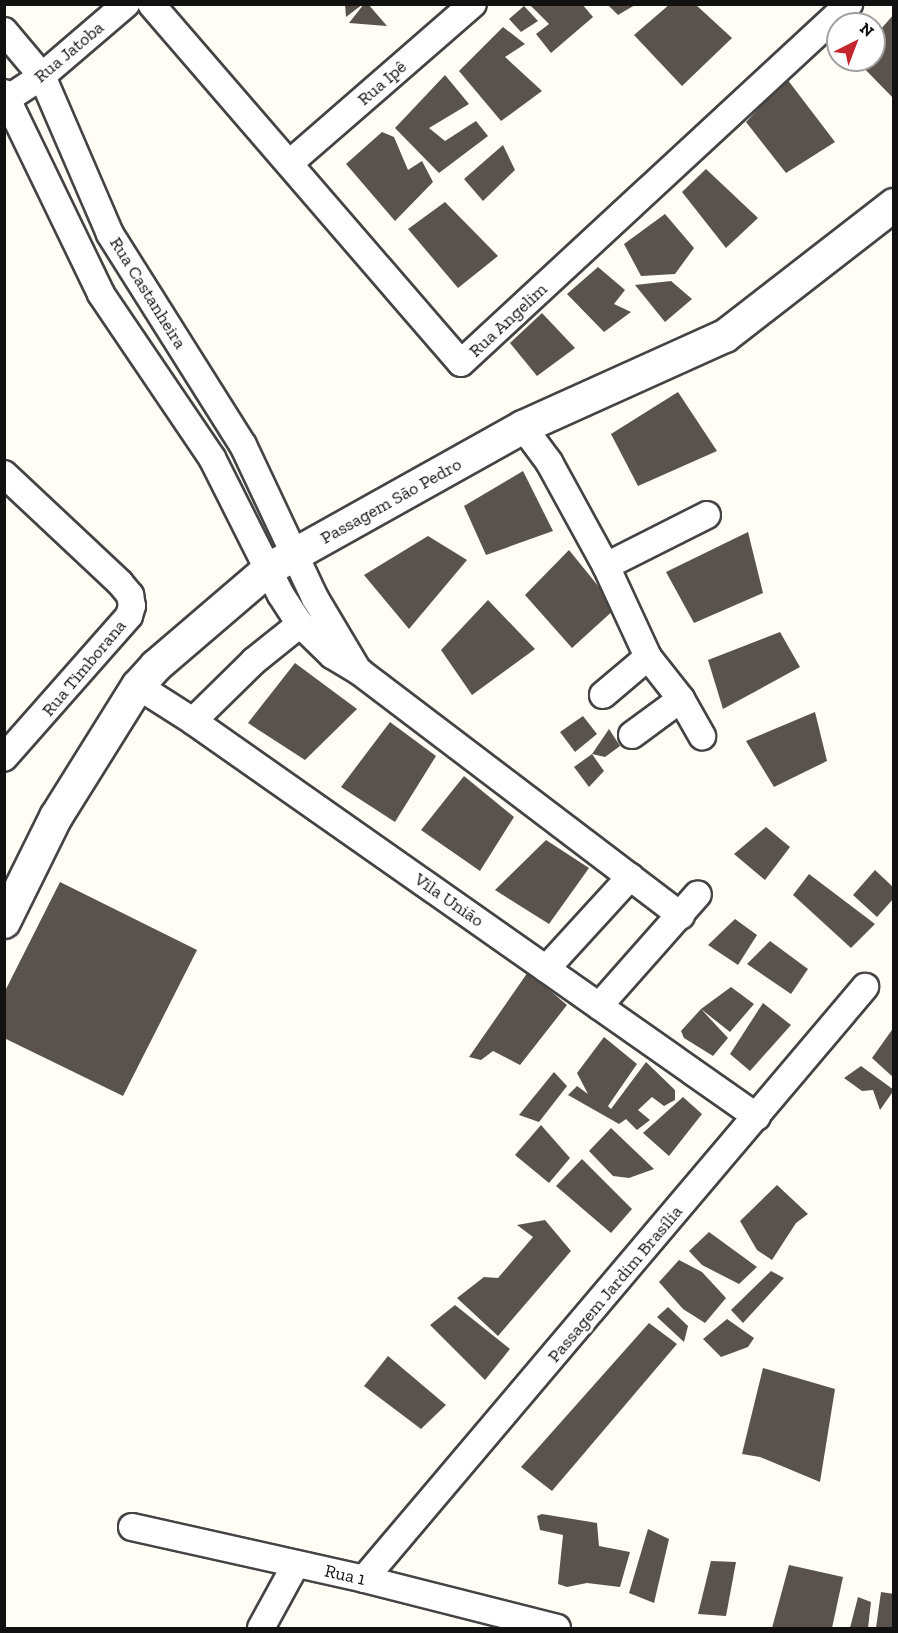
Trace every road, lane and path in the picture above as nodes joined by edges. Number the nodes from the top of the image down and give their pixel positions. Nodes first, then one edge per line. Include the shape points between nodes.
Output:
1 (126, 4) edge
2 (152, 4) edge
3 (473, 4) edge
4 (849, 4) edge
5 (4, 31) edge
6 (42, 76) junction
7 (6, 98) edge
8 (291, 162) junction
9 (894, 205) edge
10 (523, 427) junction
11 (243, 445) junction
12 (212, 458) junction
13 (4, 474) edge
14 (707, 515) dead end
15 (296, 553) junction
16 (606, 566) junction
17 (269, 569) junction
18 (300, 624) junction
19 (648, 657) junction
20 (360, 672) junction
21 (138, 686) junction
22 (603, 695) dead end
23 (681, 699) junction
24 (193, 721) junction
25 (632, 735) dead end
26 (702, 736) dead end
27 (4, 758) edge
28 (630, 877) junction
29 (698, 894) dead end
30 (681, 916) junction
31 (4, 921) edge
32 (546, 969) junction
33 (865, 987) dead end
34 (599, 1006) junction
35 (757, 1117) junction
36 (132, 1527) dead end
37 (296, 1564) junction
38 (364, 1579) junction
39 (500, 1622) edge
40 (261, 1629) edge
41 (557, 1629) edge

1 - 6 street, Rua Jatoba
2 - 8 street, Rua Angelim
3 - 8 street, Rua Ipê
4 - 8 street, Rua Angelim via 461,363
5 - 6 street, Rua Castanheira
6 - 7 street, Rua Jatoba
6 - 11 street, Rua Castanheira via 110,234
7 - 12 street, Rua Castanheira via 102,294
9 - 10 street, Passagem São Pedro via 725,336
10 - 15 street, Passagem São Pedro
10 - 16 street via 549,462
11 - 12 street
11 - 15 street, Rua Castanheira
12 - 17 street, Rua Castanheira
13 - 27 street, Rua Timborana via 120,583 130,595 132,606 129,616
14 - 16 street
15 - 17 street, Passagem São Pedro
15 - 20 street, Rua Castanheira via 315,598
16 - 19 street
17 - 18 street, Rua Castanheira
17 - 21 street, Passagem São Pedro
18 - 20 street, Rua Castanheira via 332,656
18 - 24 street via 254,661
19 - 22 street
19 - 23 street
20 - 28 street
21 - 24 street, Vila União
21 - 31 street, Passagem São Pedro via 56,817
23 - 25 street
23 - 26 street
24 - 32 street, Vila União
28 - 30 street
28 - 32 street
29 - 30 street
30 - 34 street
32 - 34 street, Vila União
33 - 35 street, Passagem Jardim Brasília
34 - 35 street, Vila União
35 - 38 street, Passagem Jardim Brasília
36 - 37 street, Rua 1
37 - 38 street, Rua 1
37 - 40 street
38 - 39 street, Rua 1
39 - 41 street, Rua 1

